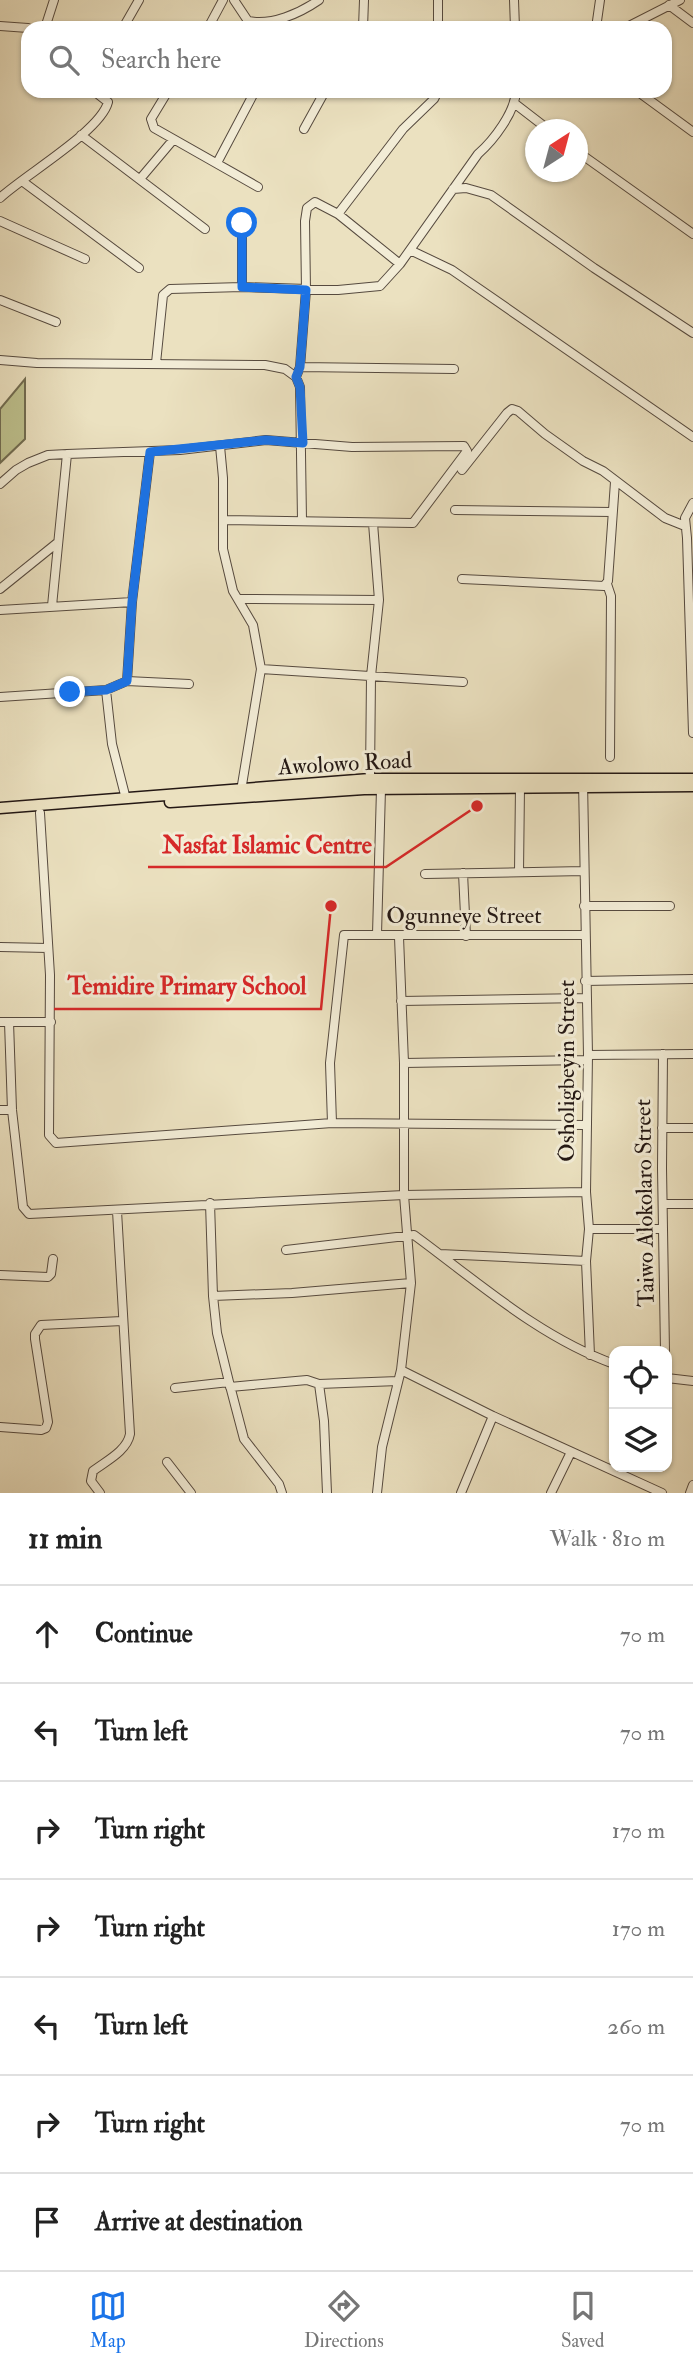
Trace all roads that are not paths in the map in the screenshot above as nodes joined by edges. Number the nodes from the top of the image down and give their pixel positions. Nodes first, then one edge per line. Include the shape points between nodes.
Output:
1 (54, 0) edge
2 (139, 0) edge
3 (223, 0) edge
4 (234, 0) edge
5 (319, 0) edge
6 (364, 0) edge
7 (438, 0) edge
8 (514, 0) edge
9 (600, 0) edge
10 (680, 0) edge
11 (669, 5) junction
12 (47, 21) edge
13 (127, 21) edge
14 (212, 21) edge
15 (248, 21) edge
16 (279, 21) edge
17 (363, 21) edge
18 (438, 21) edge
19 (515, 21) edge
20 (597, 21) edge
21 (638, 21) edge
22 (693, 23) edge
23 (0, 26) edge
24 (21, 28) edge
25 (104, 98) edge
26 (164, 98) edge
27 (251, 98) edge
28 (321, 98) edge
29 (434, 98) edge
30 (515, 98) edge
31 (647, 98) edge
32 (514, 103) junction
33 (535, 119) edge
34 (304, 129) dead end
35 (693, 132) edge
36 (80, 135) junction
37 (173, 140) junction
38 (588, 159) edge
39 (217, 163) junction
40 (140, 179) junction
41 (22, 181) junction
42 (258, 187) dead end
43 (453, 189) junction
44 (0, 198) edge
45 (338, 214) junction
46 (0, 221) edge
47 (242, 223) dead end
48 (205, 229) dead end
49 (693, 234) edge
50 (410, 250) junction
51 (85, 259) dead end
52 (400, 264) junction
53 (139, 268) dead end
54 (242, 287) junction
55 (306, 290) junction
56 (0, 300) edge
57 (56, 322) dead end
58 (693, 333) edge
59 (0, 360) edge
60 (156, 363) junction
61 (300, 367) junction
62 (454, 369) dead end
63 (296, 377) junction
64 (693, 437) edge
65 (303, 443) junction
66 (220, 446) junction
67 (150, 452) junction
68 (67, 454) junction
69 (462, 470) dead end
70 (615, 482) junction
71 (0, 484) edge
72 (693, 503) edge
73 (455, 510) dead end
74 (612, 512) junction
75 (224, 520) junction
76 (302, 520) junction
77 (373, 523) junction
78 (685, 526) junction
79 (57, 544) junction
80 (462, 579) dead end
81 (607, 584) junction
82 (0, 589) edge
83 (240, 599) junction
84 (379, 600) junction
85 (132, 602) junction
86 (52, 606) junction
87 (0, 610) edge
88 (261, 669) junction
89 (371, 676) junction
90 (127, 681) junction
91 (463, 682) dead end
92 (189, 684) dead end
93 (106, 690) junction
94 (0, 697) edge
95 (693, 733) edge
96 (610, 757) dead end
97 (370, 779) junction
98 (693, 779) edge
99 (583, 782) junction
100 (693, 786) edge
101 (520, 788) junction
102 (381, 789) junction
103 (241, 791) junction
104 (215, 796) junction
105 (126, 799) junction
106 (0, 808) edge
107 (40, 813) junction
108 (0, 815) edge
109 (584, 871) junction
110 (519, 872) junction
111 (463, 873) junction
112 (425, 874) dead end
113 (584, 906) junction
114 (670, 906) dead end
115 (377, 934) junction
116 (584, 935) junction
117 (466, 936) junction
118 (399, 937) junction
119 (0, 947) edge
120 (48, 948) junction
121 (693, 979) edge
122 (585, 981) junction
123 (585, 998) junction
124 (401, 1001) junction
125 (51, 1021) junction
126 (5, 1022) edge
127 (663, 1054) junction
128 (693, 1054) edge
129 (587, 1058) junction
130 (404, 1063) junction
131 (0, 1110) edge
132 (12, 1110) junction
133 (332, 1124) junction
134 (586, 1125) junction
135 (404, 1126) junction
136 (662, 1128) junction
137 (693, 1128) edge
138 (586, 1192) junction
139 (404, 1195) junction
140 (210, 1203) junction
141 (663, 1204) junction
142 (693, 1204) edge
143 (117, 1211) junction
144 (663, 1228) junction
145 (589, 1229) junction
146 (407, 1235) junction
147 (286, 1250) dead end
148 (440, 1254) junction
149 (53, 1259) dead end
150 (586, 1261) junction
151 (0, 1275) edge
152 (411, 1283) junction
153 (213, 1296) junction
154 (122, 1321) junction
155 (665, 1346) edge
156 (590, 1355) junction
157 (609, 1362) edge
158 (401, 1370) junction
159 (672, 1379) edge
160 (398, 1381) junction
161 (693, 1381) edge
162 (319, 1384) junction
163 (229, 1385) junction
164 (175, 1388) dead end
165 (493, 1416) junction
166 (0, 1427) edge
167 (571, 1452) junction
168 (167, 1462) dead end
169 (693, 1485) edge
170 (280, 1492) edge
171 (100, 1493) edge
172 (191, 1493) edge
173 (327, 1493) edge
174 (377, 1493) edge
175 (461, 1493) edge
176 (551, 1493) edge
177 (662, 1493) edge
178 (690, 1493) edge

1 - 12 street
2 - 13 street
3 - 14 street
4 - 15 street
5 - 16 street
6 - 17 street
7 - 18 street
8 - 19 street
9 - 20 street
10 - 11 street
11 - 21 street
11 - 22 street
23 - 24 street
25 - 36 street via 107,107
26 - 37 street via 151,120 154,128
27 - 39 street
28 - 34 street
29 - 45 street via 402,129
30 - 32 street
31 - 35 street
32 - 33 street
32 - 43 street via 490,143
36 - 40 street
36 - 41 street
37 - 39 street
37 - 40 street
38 - 49 street
39 - 42 street
40 - 48 street
41 - 44 street
41 - 53 street
43 - 50 street
43 - 58 street via 491,195
45 - 52 street
45 - 55 street via 315,202 307,208
46 - 51 street
47 - 54 street
50 - 52 street
50 - 64 street via 452,270
52 - 55 street via 374,288
54 - 55 street
54 - 60 street via 170,289 164,293
55 - 61 street
56 - 57 street
59 - 60 street
60 - 63 street via 265,365
61 - 62 street
61 - 63 street
63 - 65 street
65 - 66 street via 266,440
65 - 76 street
65 - 77 street via 464,446 464,456 416,520
66 - 67 street
66 - 75 street
67 - 68 street
67 - 85 street
68 - 71 street via 48,455 16,470
68 - 79 street
69 - 70 street via 512,410
70 - 74 street
70 - 78 street via 665,518
72 - 78 street
73 - 74 street
74 - 81 street
75 - 76 street
75 - 83 street via 223,550 233,591
76 - 77 street
77 - 84 street
78 - 95 street
79 - 82 street
79 - 86 street
80 - 81 street
81 - 96 street via 611,596
83 - 84 street
83 - 88 street via 254,625
84 - 89 street
85 - 86 street
85 - 90 street
86 - 87 street
88 - 89 street
88 - 103 street
89 - 91 street
89 - 97 street
90 - 92 street
90 - 93 street
93 - 94 street
93 - 105 street via 112,744
97 - 99 main road, Awolowo Road
97 - 103 main road, Awolowo Road
98 - 99 main road, Awolowo Road
99 - 100 main road, Awolowo Road
99 - 101 main road, Awolowo Road
99 - 109 street, Osholigbeyin Street
101 - 102 main road, Awolowo Road
101 - 110 street
102 - 104 main road, Awolowo Road
102 - 115 street
103 - 104 main road, Awolowo Road
104 - 105 main road, Awolowo Road
104 - 107 main road, Awolowo Road
105 - 106 main road, Awolowo Road
107 - 108 main road, Awolowo Road
107 - 120 street
109 - 110 street
109 - 113 street, Osholigbeyin Street
110 - 111 street
111 - 112 street
111 - 117 street
113 - 114 street
113 - 116 street, Osholigbeyin Street
115 - 118 street, Ogunneye Street
115 - 133 street, Ogunneye Street via 344,935 330,1063
116 - 117 street, Ogunneye Street
116 - 122 street, Osholigbeyin Street
117 - 118 street, Ogunneye Street
118 - 124 street
119 - 120 street
120 - 125 street
121 - 122 street
122 - 123 street, Osholigbeyin Street
123 - 124 street
123 - 129 street, Osholigbeyin Street
124 - 130 street
125 - 126 street
125 - 133 street via 49,1135 56,1143
126 - 132 street
127 - 128 street
127 - 129 street
127 - 136 street, Taiwo Alokolaro Street
129 - 130 street
129 - 134 street, Osholigbeyin Street
130 - 135 street
131 - 132 street
132 - 143 street via 25,1211
133 - 135 street
134 - 135 street
134 - 138 street, Osholigbeyin Street
135 - 139 street
136 - 137 street
136 - 141 street, Taiwo Alokolaro Street
138 - 139 street
138 - 145 street, Osholigbeyin Street
139 - 140 street
139 - 146 street
140 - 143 street
140 - 153 street
141 - 142 street
141 - 144 street, Taiwo Alokolaro Street
143 - 154 street
144 - 145 street
144 - 155 street, Taiwo Alokolaro Street
145 - 150 street, Osholigbeyin Street
146 - 147 street
146 - 148 street
146 - 152 street
148 - 150 street
148 - 156 street via 492,1294
149 - 151 street via 48,1277
150 - 156 street, Osholigbeyin Street
152 - 153 street
152 - 158 street
153 - 163 street
154 - 166 street via 41,1325 35,1339 46,1428
154 - 171 street via 130,1434 124,1448 93,1471 91,1481
156 - 157 street
158 - 160 street
158 - 165 street
159 - 161 street
160 - 162 street
160 - 174 street via 382,1447
162 - 163 street via 307,1380
162 - 173 street
163 - 164 street
163 - 170 street via 244,1438 279,1483
165 - 167 street
165 - 175 street
167 - 176 street
167 - 177 street
168 - 172 street
169 - 178 street

